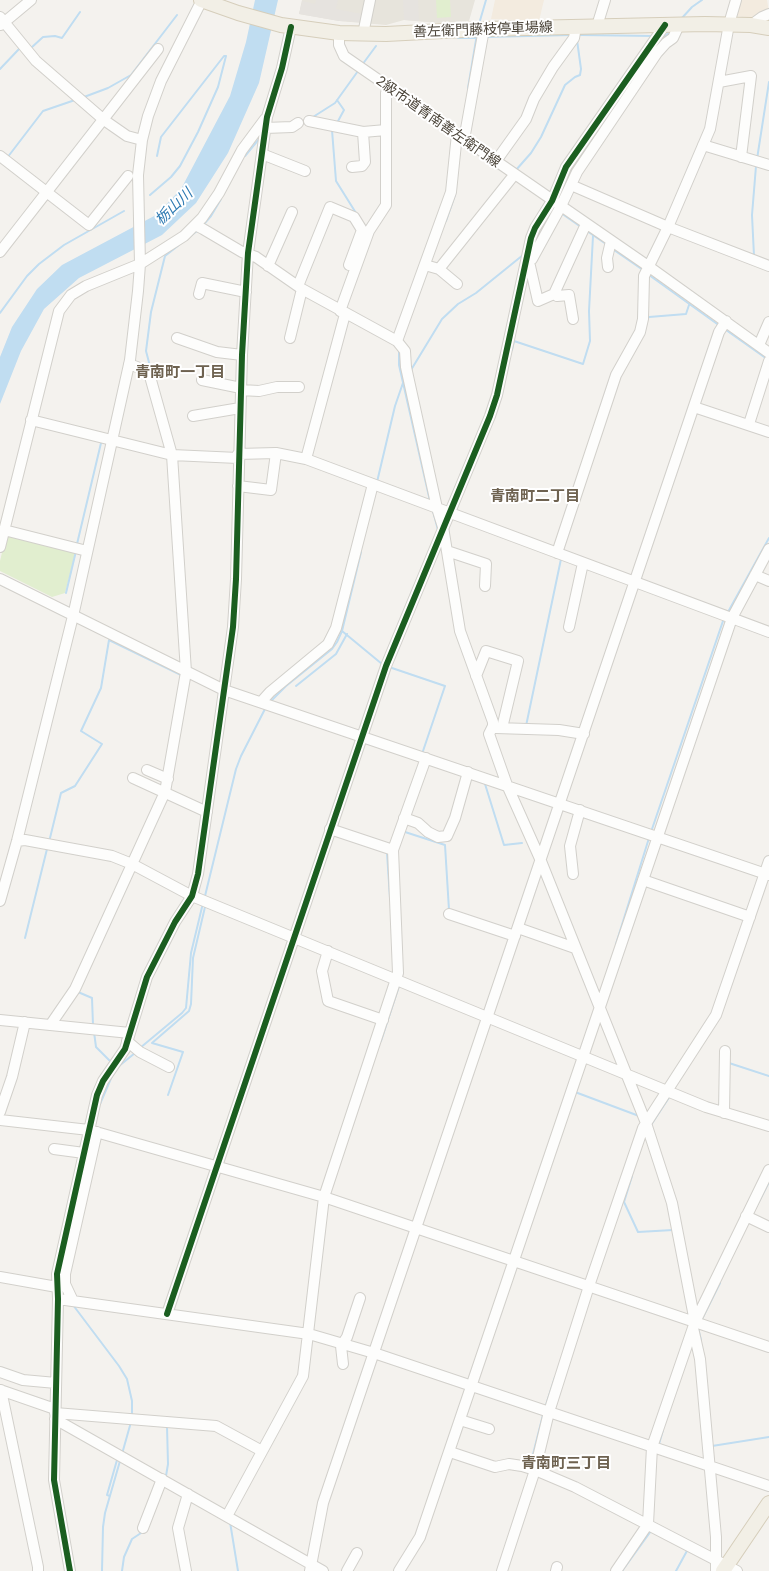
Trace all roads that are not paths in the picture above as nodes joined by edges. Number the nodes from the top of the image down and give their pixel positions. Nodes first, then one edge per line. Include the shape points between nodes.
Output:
1 (31, 0) edge
2 (202, 0) edge
3 (370, 0) edge
4 (605, 0) edge
5 (736, 0) edge
6 (769, 14) edge
7 (1, 21) edge
8 (729, 24) junction
9 (674, 25) junction
10 (751, 25) junction
11 (286, 26) junction
12 (598, 26) junction
13 (576, 27) junction
14 (769, 28) edge
15 (480, 29) junction
16 (339, 34) junction
17 (362, 34) junction
18 (158, 50) dead end
19 (719, 82) junction
20 (388, 87) junction
21 (267, 117) junction
22 (104, 120) junction
23 (265, 128) junction
24 (386, 130) junction
25 (362, 132) junction
26 (460, 137) junction
27 (142, 140) junction
28 (703, 145) junction
29 (262, 154) junction
30 (0, 156) edge
31 (741, 157) junction
32 (496, 161) junction
33 (352, 166) dead end
34 (769, 166) edge
35 (305, 171) dead end
36 (514, 175) junction
37 (128, 176) dead end
38 (571, 185) junction
39 (47, 192) junction
40 (557, 203) junction
41 (292, 212) dead end
42 (586, 224) junction
43 (195, 225) junction
44 (668, 226) junction
45 (611, 241) junction
46 (0, 252) edge
47 (248, 253) junction
48 (526, 262) junction
49 (140, 264) junction
50 (425, 265) junction
51 (268, 266) junction
52 (648, 266) junction
53 (769, 266) edge
54 (608, 267) dead end
55 (439, 269) junction
56 (457, 284) dead end
57 (300, 288) junction
58 (246, 292) junction
59 (199, 294) dead end
60 (554, 294) junction
61 (340, 311) junction
62 (573, 319) dead end
63 (726, 321) junction
64 (769, 322) edge
65 (177, 338) dead end
66 (290, 338) dead end
67 (397, 341) junction
68 (759, 345) junction
69 (769, 353) edge
70 (242, 355) junction
71 (769, 361) edge
72 (129, 364) junction
73 (202, 380) dead end
74 (299, 387) dead end
75 (241, 389) junction
76 (694, 407) junction
77 (240, 408) junction
78 (193, 416) dead end
79 (32, 420) junction
80 (749, 424) junction
81 (769, 432) edge
82 (112, 438) junction
83 (276, 453) junction
84 (172, 454) junction
85 (238, 456) junction
86 (306, 459) junction
87 (372, 484) junction
88 (238, 486) junction
89 (437, 508) junction
90 (450, 513) junction
91 (443, 527) junction
92 (4, 530) junction
93 (0, 547) edge
94 (769, 549) edge
95 (87, 551) junction
96 (447, 551) junction
97 (557, 553) junction
98 (583, 563) junction
99 (755, 576) junction
100 (0, 579) edge
101 (769, 581) edge
102 (635, 582) junction
103 (485, 586) dead end
104 (73, 616) junction
105 (732, 618) junction
106 (570, 627) dead end
107 (769, 632) edge
108 (186, 672) junction
109 (476, 676) junction
110 (224, 690) junction
111 (261, 702) junction
112 (497, 728) junction
113 (584, 734) junction
114 (362, 736) junction
115 (426, 758) junction
116 (146, 770) dead end
117 (468, 772) junction
118 (133, 778) dead end
119 (168, 779) junction
120 (507, 785) junction
121 (168, 793) junction
122 (560, 803) junction
123 (580, 810) junction
124 (207, 812) junction
125 (404, 818) junction
126 (330, 829) junction
127 (658, 837) junction
128 (17, 841) junction
129 (392, 850) junction
130 (540, 861) junction
131 (769, 861) edge
132 (135, 865) junction
133 (573, 874) dead end
134 (767, 874) edge
135 (643, 880) junction
136 (192, 896) junction
137 (0, 901) edge
138 (449, 914) dead end
139 (750, 917) junction
140 (516, 932) junction
141 (294, 937) junction
142 (575, 948) junction
143 (328, 951) junction
144 (397, 979) junction
145 (600, 1008) junction
146 (488, 1017) junction
147 (0, 1020) edge
148 (384, 1020) junction
149 (25, 1022) junction
150 (51, 1024) junction
151 (129, 1037) junction
152 (725, 1051) dead end
153 (584, 1057) junction
154 (169, 1067) dead end
155 (627, 1075) junction
156 (667, 1091) junction
157 (0, 1112) edge
158 (724, 1113) junction
159 (0, 1120) edge
160 (646, 1124) junction
161 (769, 1126) edge
162 (93, 1131) junction
163 (54, 1149) dead end
164 (84, 1153) junction
165 (216, 1166) junction
166 (769, 1170) edge
167 (324, 1196) junction
168 (746, 1216) junction
169 (769, 1227) edge
170 (416, 1228) junction
171 (514, 1260) junction
172 (0, 1277) edge
173 (589, 1286) junction
174 (57, 1287) junction
175 (360, 1298) dead end
176 (58, 1299) junction
177 (74, 1301) junction
178 (167, 1314) junction
179 (694, 1324) junction
180 (309, 1334) junction
181 (344, 1344) junction
182 (769, 1347) edge
183 (374, 1353) junction
184 (343, 1364) dead end
185 (0, 1372) edge
186 (56, 1383) junction
187 (471, 1387) junction
188 (0, 1390) edge
189 (549, 1412) junction
190 (55, 1414) junction
191 (460, 1420) junction
192 (489, 1429) dead end
193 (652, 1447) junction
194 (262, 1451) junction
195 (450, 1452) junction
196 (710, 1466) junction
197 (535, 1470) junction
198 (162, 1480) junction
199 (769, 1486) edge
200 (188, 1494) junction
201 (769, 1502) edge
202 (227, 1516) junction
203 (648, 1524) junction
204 (144, 1528) dead end
205 (357, 1553) dead end
206 (310, 1567) edge
207 (724, 1567) edge
208 (38, 1571) edge
209 (70, 1571) edge
210 (186, 1571) edge
211 (323, 1571) edge
212 (347, 1571) edge
213 (399, 1571) edge
214 (502, 1571) edge
215 (616, 1571) edge

1 - 7 street
2 - 11 main road, 善左衛門藤枝停車場線 via 242,15
2 - 27 street via 161,81
3 - 17 street
4 - 12 street
5 - 8 street
6 - 10 street
7 - 22 street via 36,61
8 - 9 main road, 善左衛門藤枝停車場線
8 - 10 main road, 善左衛門藤枝停車場線
8 - 19 street
9 - 12 main road, 善左衛門藤枝停車場線
9 - 38 street via 673,38 657,53
9 - 40 street via 566,166
10 - 14 main road, 善左衛門藤枝停車場線
11 - 16 main road, 善左衛門藤枝停車場線
11 - 21 street via 282,68
12 - 13 main road, 善左衛門藤枝停車場線
13 - 15 main road, 善左衛門藤枝停車場線
13 - 32 street via 574,38 534,99 526,119
15 - 17 main road, 善左衛門藤枝停車場線
15 - 26 street
16 - 17 main road, 善左衛門藤枝停車場線
16 - 20 street, 2級市道青南善左衛門線 via 344,56
18 - 22 street
19 - 28 street via 710,129
19 - 31 street via 751,76
20 - 24 street
20 - 26 street, 2級市道青南善左衛門線
21 - 23 street
21 - 43 street
22 - 27 street via 127,136
22 - 39 street
23 - 25 street via 292,127 304,122
23 - 29 street
24 - 25 street
24 - 61 street via 386,205 370,231
25 - 33 street via 365,162 362,166
26 - 32 street, 2級市道青南善左衛門線
26 - 50 street via 451,192
27 - 49 street via 138,175
28 - 31 street
28 - 44 street
29 - 35 street
29 - 47 street
30 - 39 street
31 - 34 street
32 - 36 street, 2級市道青南善左衛門線
36 - 40 street, 2級市道青南善左衛門線
36 - 55 street
37 - 39 street via 89,225
38 - 40 street
38 - 44 street
39 - 46 street
40 - 42 street, 2級市道青南善左衛門線
40 - 48 street via 532,259
41 - 51 street
42 - 45 street, 2級市道青南善左衛門線
42 - 60 street
43 - 47 street
43 - 49 street via 184,236
44 - 52 street
44 - 53 street
45 - 52 street, 2級市道青南善左衛門線
45 - 54 street
47 - 51 street
47 - 58 street
48 - 60 street via 530,266 538,301
48 - 90 street via 497,395
49 - 72 street
49 - 79 street via 86,286 71,296 59,311
50 - 55 street
50 - 67 street
51 - 57 street
52 - 63 street, 2級市道青南善左衛門線
52 - 97 street via 644,276 640,332 616,375
55 - 56 street
57 - 61 street
57 - 61 street via 330,208 354,217 362,230
57 - 66 street
58 - 59 street via 202,283
58 - 70 street
60 - 62 street via 569,295
61 - 67 street
61 - 86 street
63 - 68 street, 2級市道青南善左衛門線
63 - 76 street via 719,332
64 - 68 street
65 - 70 street via 217,352
67 - 89 street via 405,351
68 - 69 street, 2級市道青南善左衛門線
70 - 75 street
71 - 80 street
72 - 82 street
72 - 84 street via 149,373
73 - 75 street
74 - 75 street via 259,391
75 - 77 street
76 - 80 street
76 - 102 street
77 - 78 street
77 - 85 street
79 - 82 street
79 - 92 street
80 - 81 street
82 - 84 street
82 - 95 street
83 - 85 street
83 - 86 street
83 - 88 street via 271,490
84 - 85 street
84 - 108 street
85 - 88 street
86 - 87 street
87 - 89 street
87 - 111 street via 336,628 328,644
88 - 110 street via 233,627
89 - 90 street
89 - 91 street
90 - 91 street
90 - 97 street
91 - 96 street
91 - 114 street via 386,666
92 - 93 street
92 - 95 street
94 - 99 street
95 - 104 street
96 - 103 street via 486,564
96 - 109 street via 460,631
97 - 98 street
98 - 102 street
98 - 106 street
99 - 101 street
99 - 105 street
100 - 104 street
102 - 105 street
102 - 113 street
104 - 108 street
104 - 128 street
105 - 107 street
105 - 127 street
108 - 110 street
108 - 119 street
109 - 112 street
109 - 112 street via 486,651 518,661
110 - 111 street
110 - 124 street
111 - 114 street
112 - 113 street
112 - 120 street via 489,734
113 - 122 street
114 - 115 street
114 - 126 street
115 - 117 street
115 - 125 street
116 - 119 street
117 - 120 street
117 - 125 street via 447,836 438,837
118 - 121 street
119 - 121 street
120 - 122 street
120 - 130 street
121 - 124 street
121 - 132 street
122 - 123 street
122 - 130 street
123 - 127 street
123 - 133 street via 570,846
124 - 136 street
125 - 129 street
126 - 129 street
126 - 141 street
127 - 134 street
127 - 135 street
128 - 132 street via 112,856
128 - 137 street
129 - 144 street
130 - 140 street
130 - 142 street
131 - 134 street
132 - 136 street
132 - 150 street via 75,989
134 - 139 street
135 - 139 street
135 - 145 street
136 - 141 street
136 - 151 street via 147,977
138 - 140 street
139 - 156 street via 716,1015
140 - 142 street
140 - 146 street
141 - 143 street
141 - 165 street
142 - 145 street
143 - 144 street
143 - 148 street via 322,971 328,1001
144 - 146 street
144 - 148 street
145 - 153 street
145 - 155 street
146 - 153 street
146 - 170 street
147 - 149 street
148 - 167 street
149 - 150 street
149 - 157 street
150 - 151 street
151 - 154 street via 140,1052
151 - 162 street via 97,1095
152 - 158 street
153 - 155 street
153 - 171 street
155 - 156 street
155 - 160 street
156 - 158 street
156 - 160 street
158 - 161 street
159 - 162 street
160 - 173 street
160 - 179 street via 672,1203
162 - 164 street
162 - 165 street
162 - 177 street via 65,1274 65,1284
163 - 164 street
164 - 174 street via 57,1274
165 - 167 street
165 - 178 street
166 - 168 street
167 - 170 street
167 - 180 street
168 - 169 street
168 - 179 street
170 - 171 street
170 - 183 street
171 - 173 street
171 - 187 street
172 - 174 street
173 - 179 street
173 - 189 street
174 - 176 street
175 - 181 street
176 - 177 street
176 - 186 street
177 - 178 street
178 - 180 street
179 - 182 street
179 - 193 street
179 - 196 street
180 - 181 street
180 - 194 street via 303,1376
181 - 183 street
181 - 184 street via 341,1346
183 - 187 street
183 - 206 street via 323,1503
185 - 186 street via 23,1380
186 - 190 street
187 - 189 street
187 - 191 street
188 - 190 street
188 - 208 street
189 - 193 street
189 - 197 street
190 - 194 street via 216,1426
190 - 198 street
190 - 209 street via 54,1480
191 - 192 street
191 - 195 street
193 - 196 street
193 - 203 street
194 - 202 street
195 - 197 street via 495,1467 509,1464
195 - 213 street via 420,1537
196 - 199 street
196 - 207 street via 716,1537
197 - 203 street
197 - 214 street
198 - 200 street
198 - 204 street
200 - 202 street
200 - 210 street via 178,1528
201 - 207 main road
202 - 206 street
203 - 207 street
203 - 215 street
205 - 212 street
206 - 211 street

